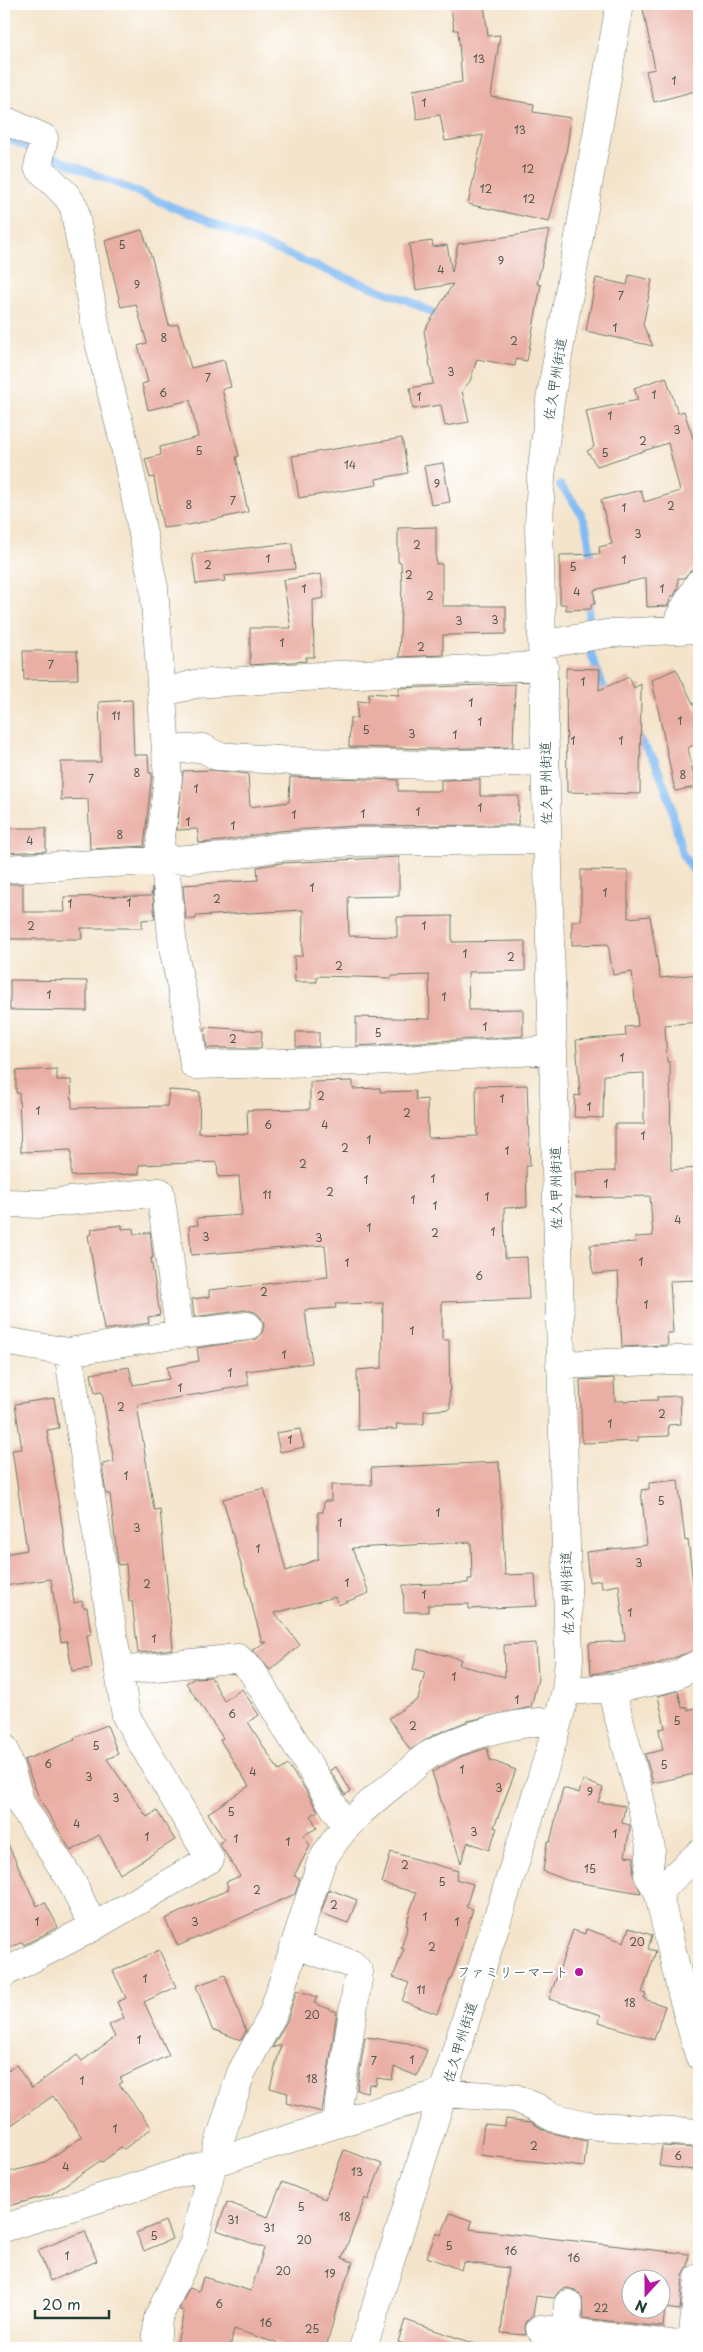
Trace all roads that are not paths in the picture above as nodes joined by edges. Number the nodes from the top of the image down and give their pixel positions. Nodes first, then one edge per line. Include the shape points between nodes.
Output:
1 (620, 4) edge
2 (4, 120) edge
3 (699, 583) edge
4 (689, 629) edge
5 (544, 655) junction
6 (162, 693) junction
7 (166, 750) junction
8 (545, 761) junction
9 (546, 840) junction
10 (158, 862) junction
11 (4, 869) edge
12 (553, 1050) junction
13 (4, 1203) edge
14 (248, 1326) dead end
15 (180, 1334) junction
16 (4, 1341) edge
17 (68, 1352) junction
18 (699, 1359) edge
19 (560, 1365) junction
20 (699, 1664) edge
21 (120, 1671) junction
22 (611, 1689) junction
23 (566, 1691) junction
24 (558, 1721) junction
25 (4, 1748) edge
26 (346, 1826) junction
27 (699, 1854) edge
28 (658, 1890) junction
29 (93, 1927) junction
30 (295, 1945) junction
31 (4, 1973) edge
32 (690, 1994) edge
33 (699, 2055) edge
34 (444, 2093) junction
35 (339, 2123) junction
36 (699, 2133) edge
37 (213, 2162) junction
38 (4, 2228) edge
39 (699, 2278) edge
40 (568, 2304) dead end
41 (694, 2344) edge
42 (156, 2348) edge
43 (363, 2348) edge

1 - 5 street, 佐久甲州街道 via 545,439 539,526
2 - 6 street via 44,138 38,167 67,196 76,215 97,334 125,447 154,588
3 - 4 street via 679,618
4 - 5 street via 612,633
5 - 6 street via 347,674 195,684
5 - 8 street, 佐久甲州街道
6 - 7 street
7 - 8 street via 203,748 217,756 308,762 435,765
7 - 10 street via 168,778
8 - 9 street, 佐久甲州街道
9 - 10 street via 280,846 224,857
9 - 12 street, 佐久甲州街道
10 - 11 street
10 - 12 street via 166,873 173,948 194,1065 371,1061
12 - 19 street, 佐久甲州街道
13 - 15 street via 41,1204 160,1192
14 - 15 street
15 - 17 street
16 - 17 street
17 - 21 street
18 - 19 street
19 - 23 street, 佐久甲州街道 via 569,1659
20 - 22 street via 674,1676
21 - 26 street via 238,1658 252,1671
21 - 29 street via 126,1716 210,1859
22 - 23 street
22 - 28 street via 638,1785 651,1849 648,1875
23 - 24 street, 佐久甲州街道
24 - 26 street via 531,1721 486,1733 427,1756
24 - 34 street, 佐久甲州街道
25 - 29 street via 21,1804 72,1882
26 - 30 street via 332,1842 321,1863
27 - 28 street
28 - 32 street
29 - 31 street
30 - 35 street via 352,1964 360,1972 339,2102
30 - 37 street via 272,2016 241,2073
32 - 33 street
34 - 35 street
34 - 36 street via 515,2098 552,2117 586,2125
34 - 43 street, 佐久甲州街道
35 - 37 street
37 - 38 street
37 - 42 street via 194,2242 158,2318
39 - 41 street
40 - 41 street via 554,2331

